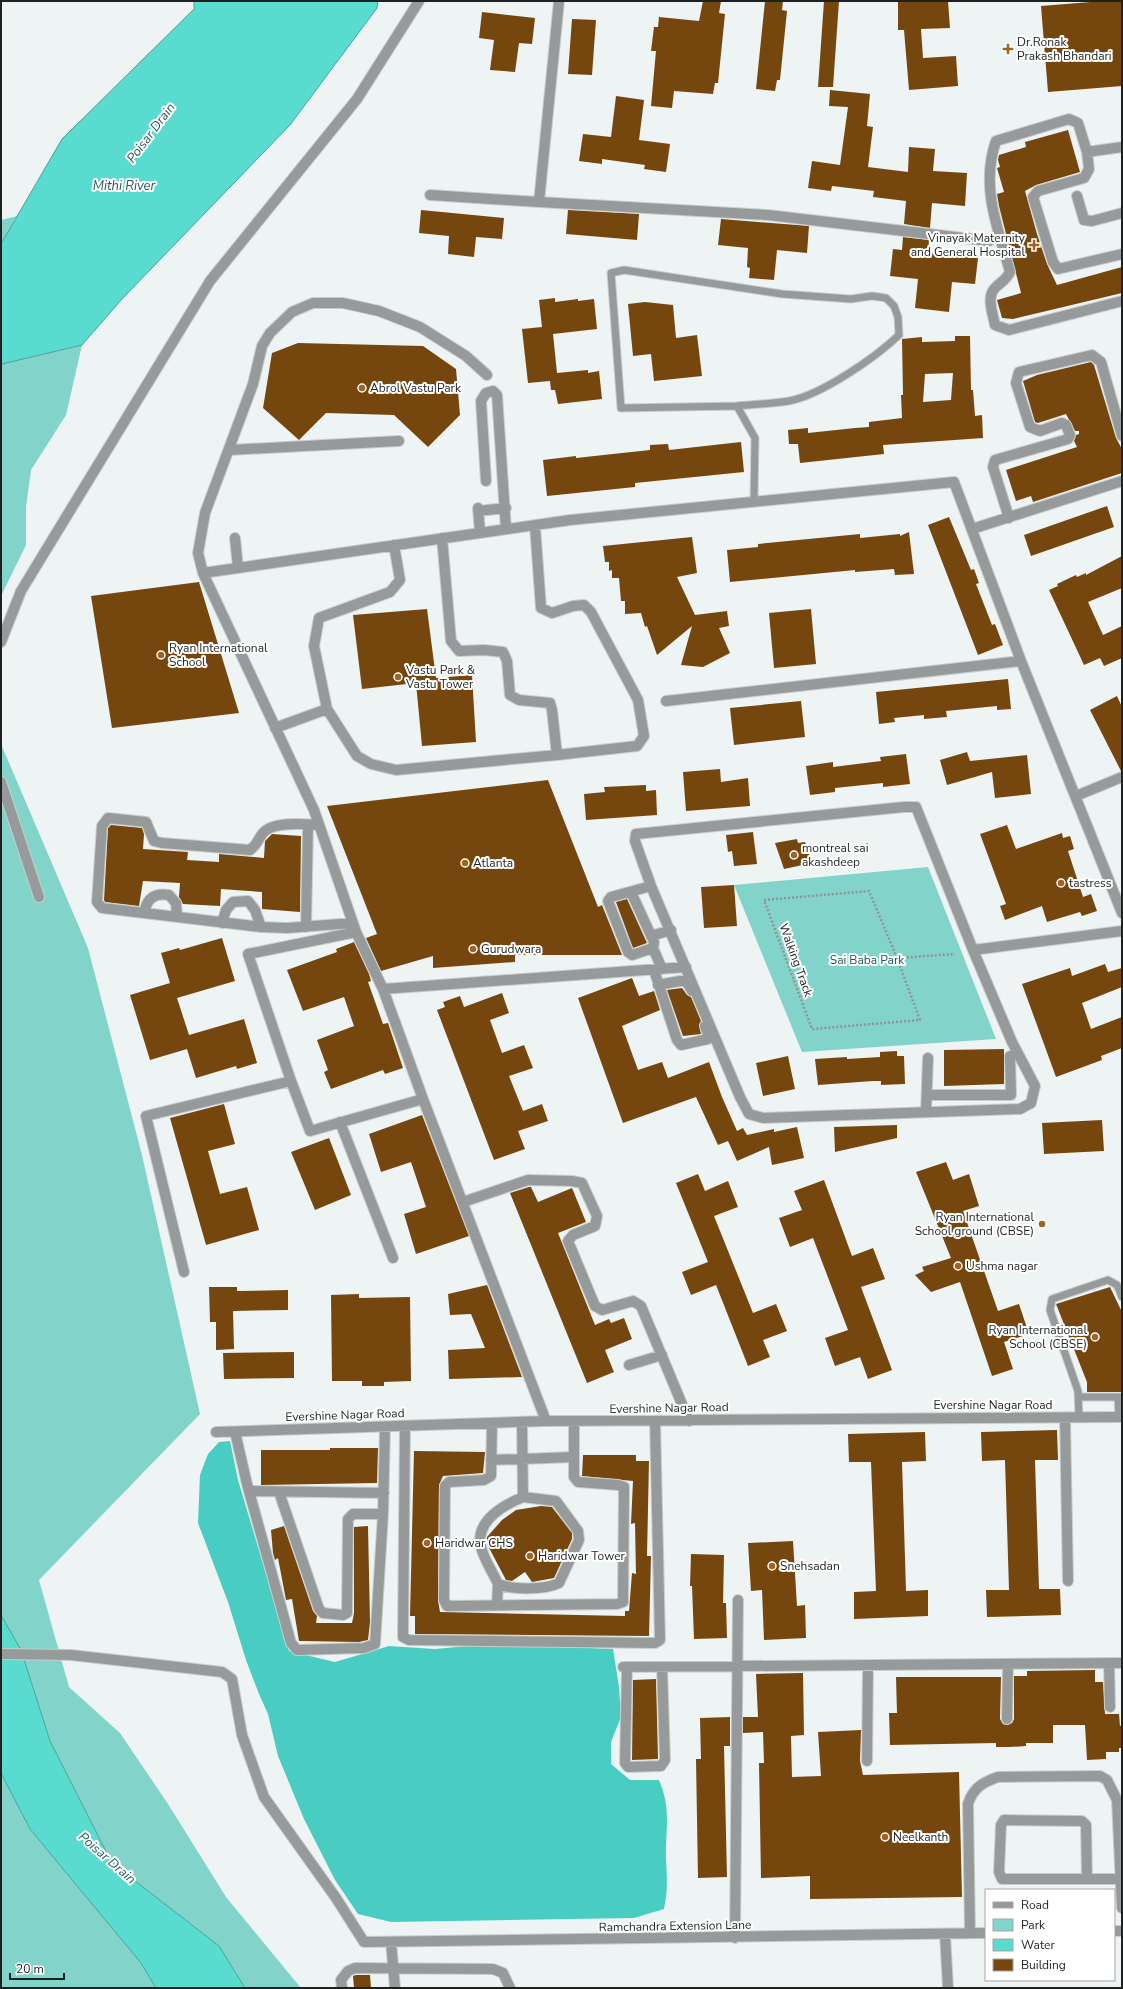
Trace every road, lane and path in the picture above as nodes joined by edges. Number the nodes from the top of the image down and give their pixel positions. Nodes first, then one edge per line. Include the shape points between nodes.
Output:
1 (419, 1) edge
2 (559, 1) edge
3 (1122, 147) edge
4 (1087, 152) junction
5 (430, 195) dead end
6 (1077, 196) dead end
7 (539, 202) junction
8 (1122, 214) edge
9 (988, 241) dead end
10 (1122, 254) edge
11 (1122, 301) edge
12 (487, 375) dead end
13 (737, 406) junction
14 (1122, 436) edge
15 (399, 441) dead end
16 (230, 450) junction
17 (486, 481) dead end
18 (1122, 481) edge
19 (754, 501) junction
20 (506, 508) junction
21 (1009, 518) junction
22 (535, 526) junction
23 (506, 529) junction
24 (972, 529) junction
25 (480, 532) junction
26 (235, 538) dead end
27 (442, 538) junction
28 (394, 545) junction
29 (238, 568) junction
30 (203, 573) junction
31 (1, 642) edge
32 (1021, 661) junction
33 (666, 701) dead end
34 (326, 709) junction
35 (275, 728) junction
36 (557, 755) junction
37 (1122, 778) edge
38 (1, 782) edge
39 (1076, 796) junction
40 (308, 825) junction
41 (319, 825) junction
42 (651, 886) junction
43 (631, 892) junction
44 (39, 897) dead end
45 (144, 913) junction
46 (1122, 914) edge
47 (177, 917) junction
48 (222, 922) junction
49 (261, 927) junction
50 (306, 927) junction
51 (355, 928) junction
52 (671, 930) junction
53 (1122, 931) edge
54 (651, 936) junction
55 (653, 948) junction
56 (973, 950) junction
57 (955, 954) dead end
58 (897, 958) junction
59 (686, 967) junction
60 (658, 969) junction
61 (658, 985) junction
62 (383, 989) junction
63 (701, 1008) junction
64 (1010, 1056) dead end
65 (928, 1058) dead end
66 (291, 1081) junction
67 (927, 1095) junction
68 (1011, 1095) junction
69 (423, 1099) junction
70 (1011, 1109) junction
71 (926, 1112) junction
72 (340, 1122) junction
73 (463, 1202) junction
74 (393, 1258) dead end
75 (184, 1272) dead end
76 (1122, 1297) edge
77 (662, 1355) junction
78 (629, 1364) dead end
79 (1079, 1397) junction
80 (1120, 1397) edge
81 (1121, 1417) edge
82 (1065, 1418) junction
83 (1079, 1418) junction
84 (689, 1421) junction
85 (522, 1422) junction
86 (546, 1422) junction
87 (574, 1422) junction
88 (654, 1422) junction
89 (492, 1423) junction
90 (405, 1426) junction
91 (385, 1427) junction
92 (216, 1432) dead end
93 (235, 1432) junction
94 (574, 1457) junction
95 (523, 1459) junction
96 (491, 1460) junction
97 (249, 1492) junction
98 (279, 1492) junction
99 (384, 1492) junction
100 (523, 1497) junction
101 (383, 1514) junction
102 (1068, 1581) dead end
103 (498, 1584) junction
104 (545, 1587) junction
105 (738, 1600) dead end
106 (497, 1605) junction
107 (545, 1605) junction
108 (1, 1654) edge
109 (1109, 1663) junction
110 (1122, 1663) edge
111 (868, 1664) junction
112 (1008, 1664) junction
113 (737, 1666) junction
114 (662, 1667) junction
115 (1110, 1707) dead end
116 (1007, 1719) dead end
117 (867, 1761) dead end
118 (1087, 1879) junction
119 (1121, 1880) junction
120 (1122, 1908) edge
121 (970, 1933) junction
122 (985, 1933) edge
123 (945, 1934) junction
124 (735, 1938) junction
125 (391, 1942) junction
126 (393, 1968) junction
127 (342, 1988) edge
128 (395, 1988) edge
129 (510, 1988) edge
130 (948, 1988) edge

1 - 31 street via 357,99 210,281 21,591
2 - 7 street
3 - 4 street
4 - 10 street via 1089,169 1084,178 1038,191 1033,198 1053,262 1058,269
4 - 11 street via 1078,123 1068,119 996,141 991,154 989,192 1010,272 1006,280 994,289 990,300 995,325 1009,330
5 - 7 street
6 - 8 street via 1084,220 1092,221
7 - 9 street via 768,215
12 - 16 street via 466,356 420,328 379,311 350,305 313,303 292,312 262,346 254,384
13 - 13 lane via 790,400 820,389 866,362 899,335 898,317 894,306 886,298 872,296 851,299 782,294 624,270 611,273 621,408
13 - 19 lane via 755,438
14 - 21 street via 1101,362 1092,355 1019,372 1016,383 1030,427 1040,431 1062,423 1066,425 1070,435 1068,438 995,460 993,467
15 - 16 street
16 - 30 street via 205,513 198,553
17 - 20 street via 481,400 486,393 493,391 497,395
18 - 21 street
19 - 22 street
19 - 24 street via 954,482
20 - 23 street
20 - 25 street via 478,510
21 - 24 street
22 - 23 street
22 - 36 street via 541,608 552,613 584,605 590,612 638,700 644,736 637,746
23 - 25 street
24 - 32 street
25 - 27 street
26 - 29 street
27 - 28 street
27 - 36 street via 451,641 459,651 503,652 507,661 510,695 519,700 550,703
28 - 29 street
28 - 34 street via 400,580 390,592 320,618 314,646
29 - 30 street
30 - 35 street
32 - 33 street
32 - 39 street
34 - 35 street
34 - 36 street via 356,756 371,764 396,770
35 - 41 street
37 - 39 street
38 - 44 street
39 - 46 street
40 - 41 street
40 - 45 street via 278,824 263,832 257,844 250,850 162,843 154,841 146,822 108,818 102,826 97,902 102,908
40 - 50 street
41 - 51 street
42 - 43 street
42 - 52 street
42 - 56 street via 635,840 636,834 904,807 916,808
43 - 54 street
43 - 55 street via 611,897 608,901 628,952 632,955
45 - 47 street
45 - 47 street via 146,904 152,896 169,895 176,903
47 - 48 street
48 - 49 street
48 - 49 street via 226,910 233,902 248,902 255,910
49 - 50 street
50 - 51 street
51 - 62 street
51 - 66 street via 248,954
52 - 54 street
52 - 59 street
53 - 56 street
54 - 55 street
55 - 60 street
56 - 70 street via 1012,1042 1035,1086 1031,1103 1020,1109
57 - 58 path
58 - 58 path, Walking Track via 920,1020 812,1029 764,900 869,891
59 - 60 street
59 - 63 street
60 - 61 street
60 - 62 street
61 - 63 street via 686,981 690,984
61 - 63 street via 681,1045 708,1039
62 - 69 street
63 - 71 street via 749,1114 763,1118
64 - 68 street
65 - 67 street
66 - 72 street via 310,1131
66 - 75 street via 146,1116
67 - 68 street
67 - 71 street
68 - 70 street
69 - 72 street
69 - 73 street
70 - 71 street
72 - 74 street
73 - 77 street via 528,1180 582,1183 597,1216 595,1226 573,1235 568,1241 595,1306 602,1310 634,1301 641,1306
73 - 86 street
76 - 79 lane via 1117,1284 1108,1280 1052,1299 1050,1310
77 - 78 street
77 - 84 street
79 - 80 lane
79 - 83 lane
80 - 81 lane
81 - 83 street, Evershine Nagar Road
82 - 83 street, Evershine Nagar Road
82 - 84 street, Evershine Nagar Road
82 - 102 street
84 - 88 street, Evershine Nagar Road
85 - 86 street, Evershine Nagar Road
85 - 89 street, Evershine Nagar Road
85 - 95 street
86 - 87 street, Evershine Nagar Road
87 - 88 street, Evershine Nagar Road
87 - 94 street
88 - 90 street via 660,1640 655,1643 408,1640 403,1636
89 - 90 street, Evershine Nagar Road
89 - 96 street
90 - 91 street, Evershine Nagar Road
91 - 93 street, Evershine Nagar Road
91 - 99 street
92 - 93 street, Evershine Nagar Road
93 - 97 street
94 - 95 street
94 - 107 street via 574,1477 578,1482 624,1487 623,1602
95 - 96 street
95 - 100 street
96 - 106 street via 491,1476 484,1480 449,1482 445,1486 444,1600 447,1606
97 - 98 street
97 - 101 street via 291,1643 297,1650 364,1648 375,1644
98 - 99 street
98 - 101 street via 319,1609 323,1613 347,1613 348,1519 353,1514
99 - 101 street
100 - 103 street via 502,1506 485,1524 481,1537 481,1547
100 - 104 street via 556,1501 578,1531 580,1540 559,1584
103 - 104 street via 507,1587
103 - 106 street
104 - 107 street
105 - 113 street
106 - 107 street
108 - 125 street, Ramchandra Extension Lane via 71,1655 222,1672 232,1679 242,1735 264,1797 364,1942
109 - 110 street
109 - 112 street
109 - 115 street
111 - 112 street
111 - 113 street
111 - 117 street
112 - 116 street
113 - 114 street
113 - 124 street
114 - 114 street via 625,1667 625,1763 628,1766 661,1766 665,1760
118 - 118 street via 1002,1878 999,1872 1001,1825 1004,1820 1082,1821 1086,1825
118 - 119 street
119 - 120 street
119 - 121 street via 1117,1800 1107,1780 1100,1776 998,1777 983,1782 972,1794 968,1804
121 - 122 street, Ramchandra Extension Lane
121 - 123 street, Ramchandra Extension Lane
123 - 124 street, Ramchandra Extension Lane
123 - 130 street
124 - 125 street, Ramchandra Extension Lane
125 - 126 street
126 - 127 street via 355,1968 348,1971 341,1980
126 - 128 street
126 - 129 street via 493,1969 503,1974

